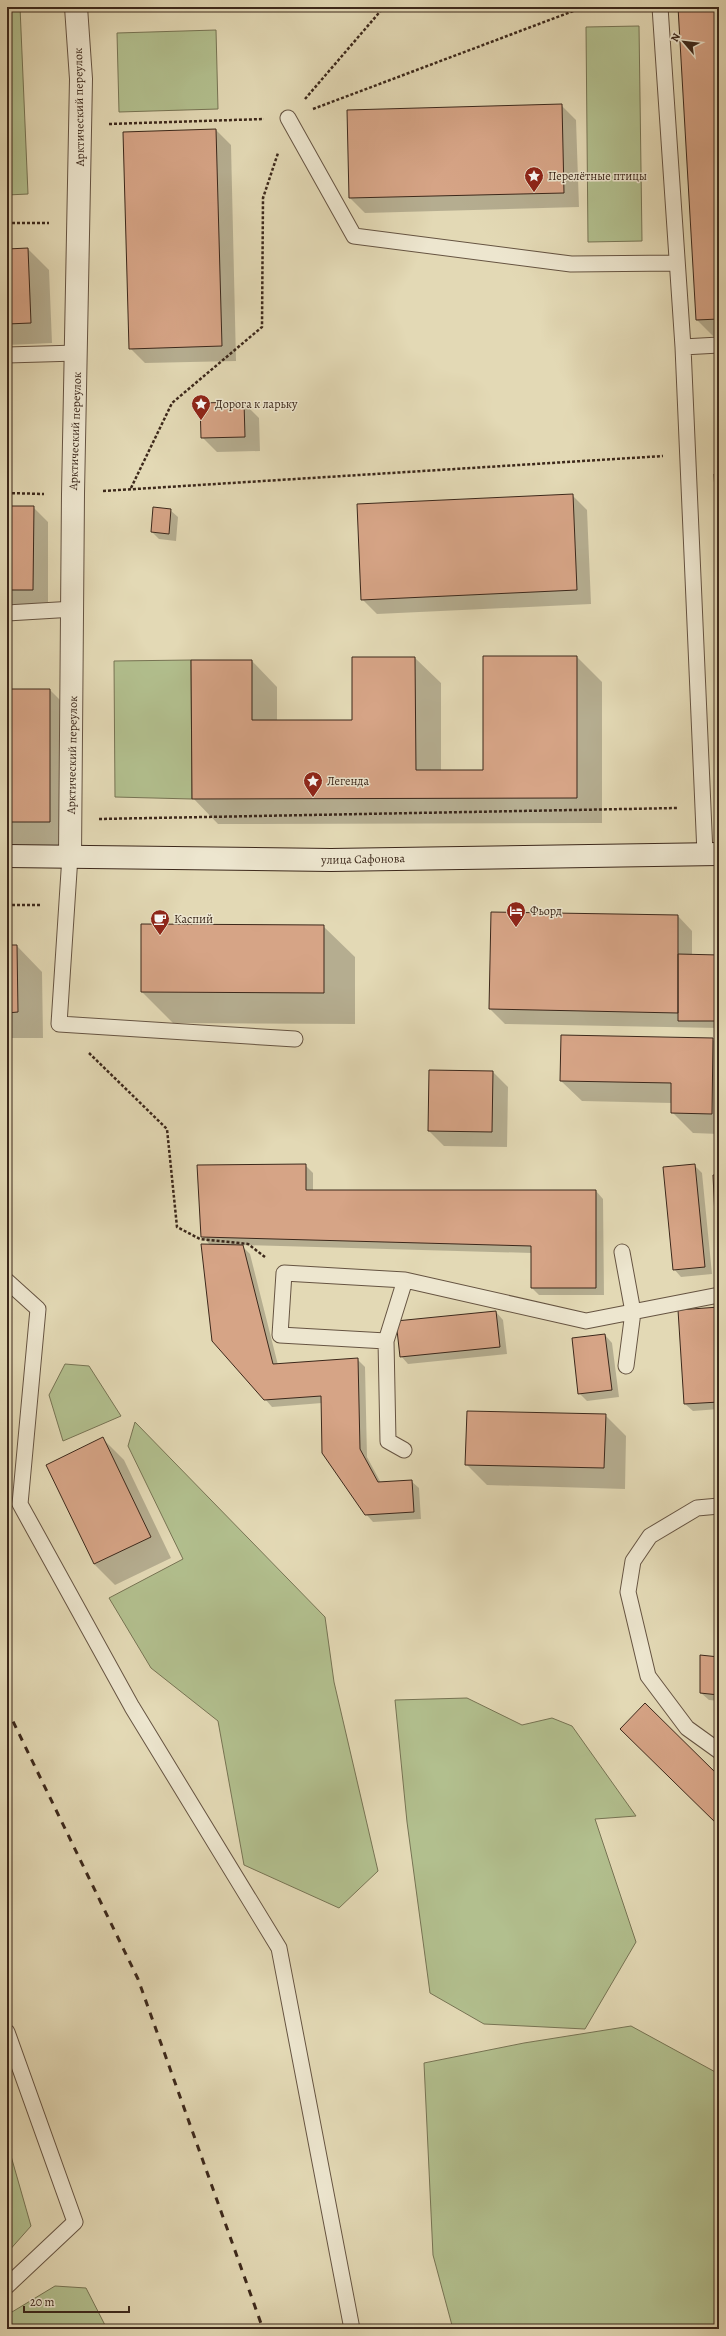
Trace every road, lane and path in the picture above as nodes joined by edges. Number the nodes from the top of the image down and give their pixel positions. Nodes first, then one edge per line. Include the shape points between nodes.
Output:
1 (76, 7) edge
2 (384, 7) edge
3 (584, 7) edge
4 (660, 7) edge
5 (288, 118) junction
6 (80, 125) junction
7 (7, 223) edge
8 (79, 223) junction
9 (676, 263) junction
10 (719, 345) edge
11 (683, 347) junction
12 (77, 352) junction
13 (7, 355) edge
14 (687, 455) junction
15 (131, 488) junction
16 (7, 493) edge
17 (73, 494) junction
18 (74, 609) junction
19 (7, 613) edge
20 (704, 807) junction
21 (92, 819) dead end
22 (712, 854) edge
23 (7, 856) edge
24 (70, 856) junction
25 (67, 904) junction
26 (7, 905) edge
27 (59, 1024) junction
28 (295, 1039) dead end
29 (622, 1252) dead end
30 (284, 1272) junction
31 (405, 1280) junction
32 (7, 1281) edge
33 (719, 1295) edge
34 (633, 1312) junction
35 (386, 1341) junction
36 (626, 1366) dead end
37 (404, 1450) dead end
38 (719, 1506) edge
39 (719, 1750) edge
40 (7, 2032) edge
41 (7, 2286) edge
42 (352, 2329) edge

1 - 6 street, Арктический переулок via 81,79
2 - 5 path
3 - 5 path
4 - 9 lane
5 - 6 path
5 - 9 lane via 354,236 571,264
5 - 15 path via 263,198 262,327 172,403
6 - 8 street, Арктический переулок
7 - 8 path
8 - 12 street, Арктический переулок
9 - 11 lane
10 - 11 lane
11 - 14 lane
12 - 13 lane
12 - 17 street, Арктический переулок
14 - 15 path
14 - 20 lane
15 - 17 path
16 - 17 path
17 - 18 street, Арктический переулок
18 - 19 lane
18 - 24 street, Арктический переулок
20 - 21 path
20 - 22 lane
22 - 24 street, улица Сафонова via 331,860
23 - 24 street, улица Сафонова
24 - 25 lane
25 - 26 path
25 - 27 lane
27 - 28 lane
27 - 30 path via 167,1129 177,1227 200,1238 248,1244
29 - 34 lane
30 - 31 lane
30 - 35 lane via 280,1335
31 - 34 lane via 586,1321
31 - 35 lane
32 - 42 lane via 38,1309 20,1504 132,1706 279,1948
33 - 34 lane
34 - 36 lane
35 - 37 lane via 388,1441
38 - 39 lane via 697,1508 650,1536 633,1560 628,1592 648,1676 687,1728
40 - 41 lane via 75,2222

